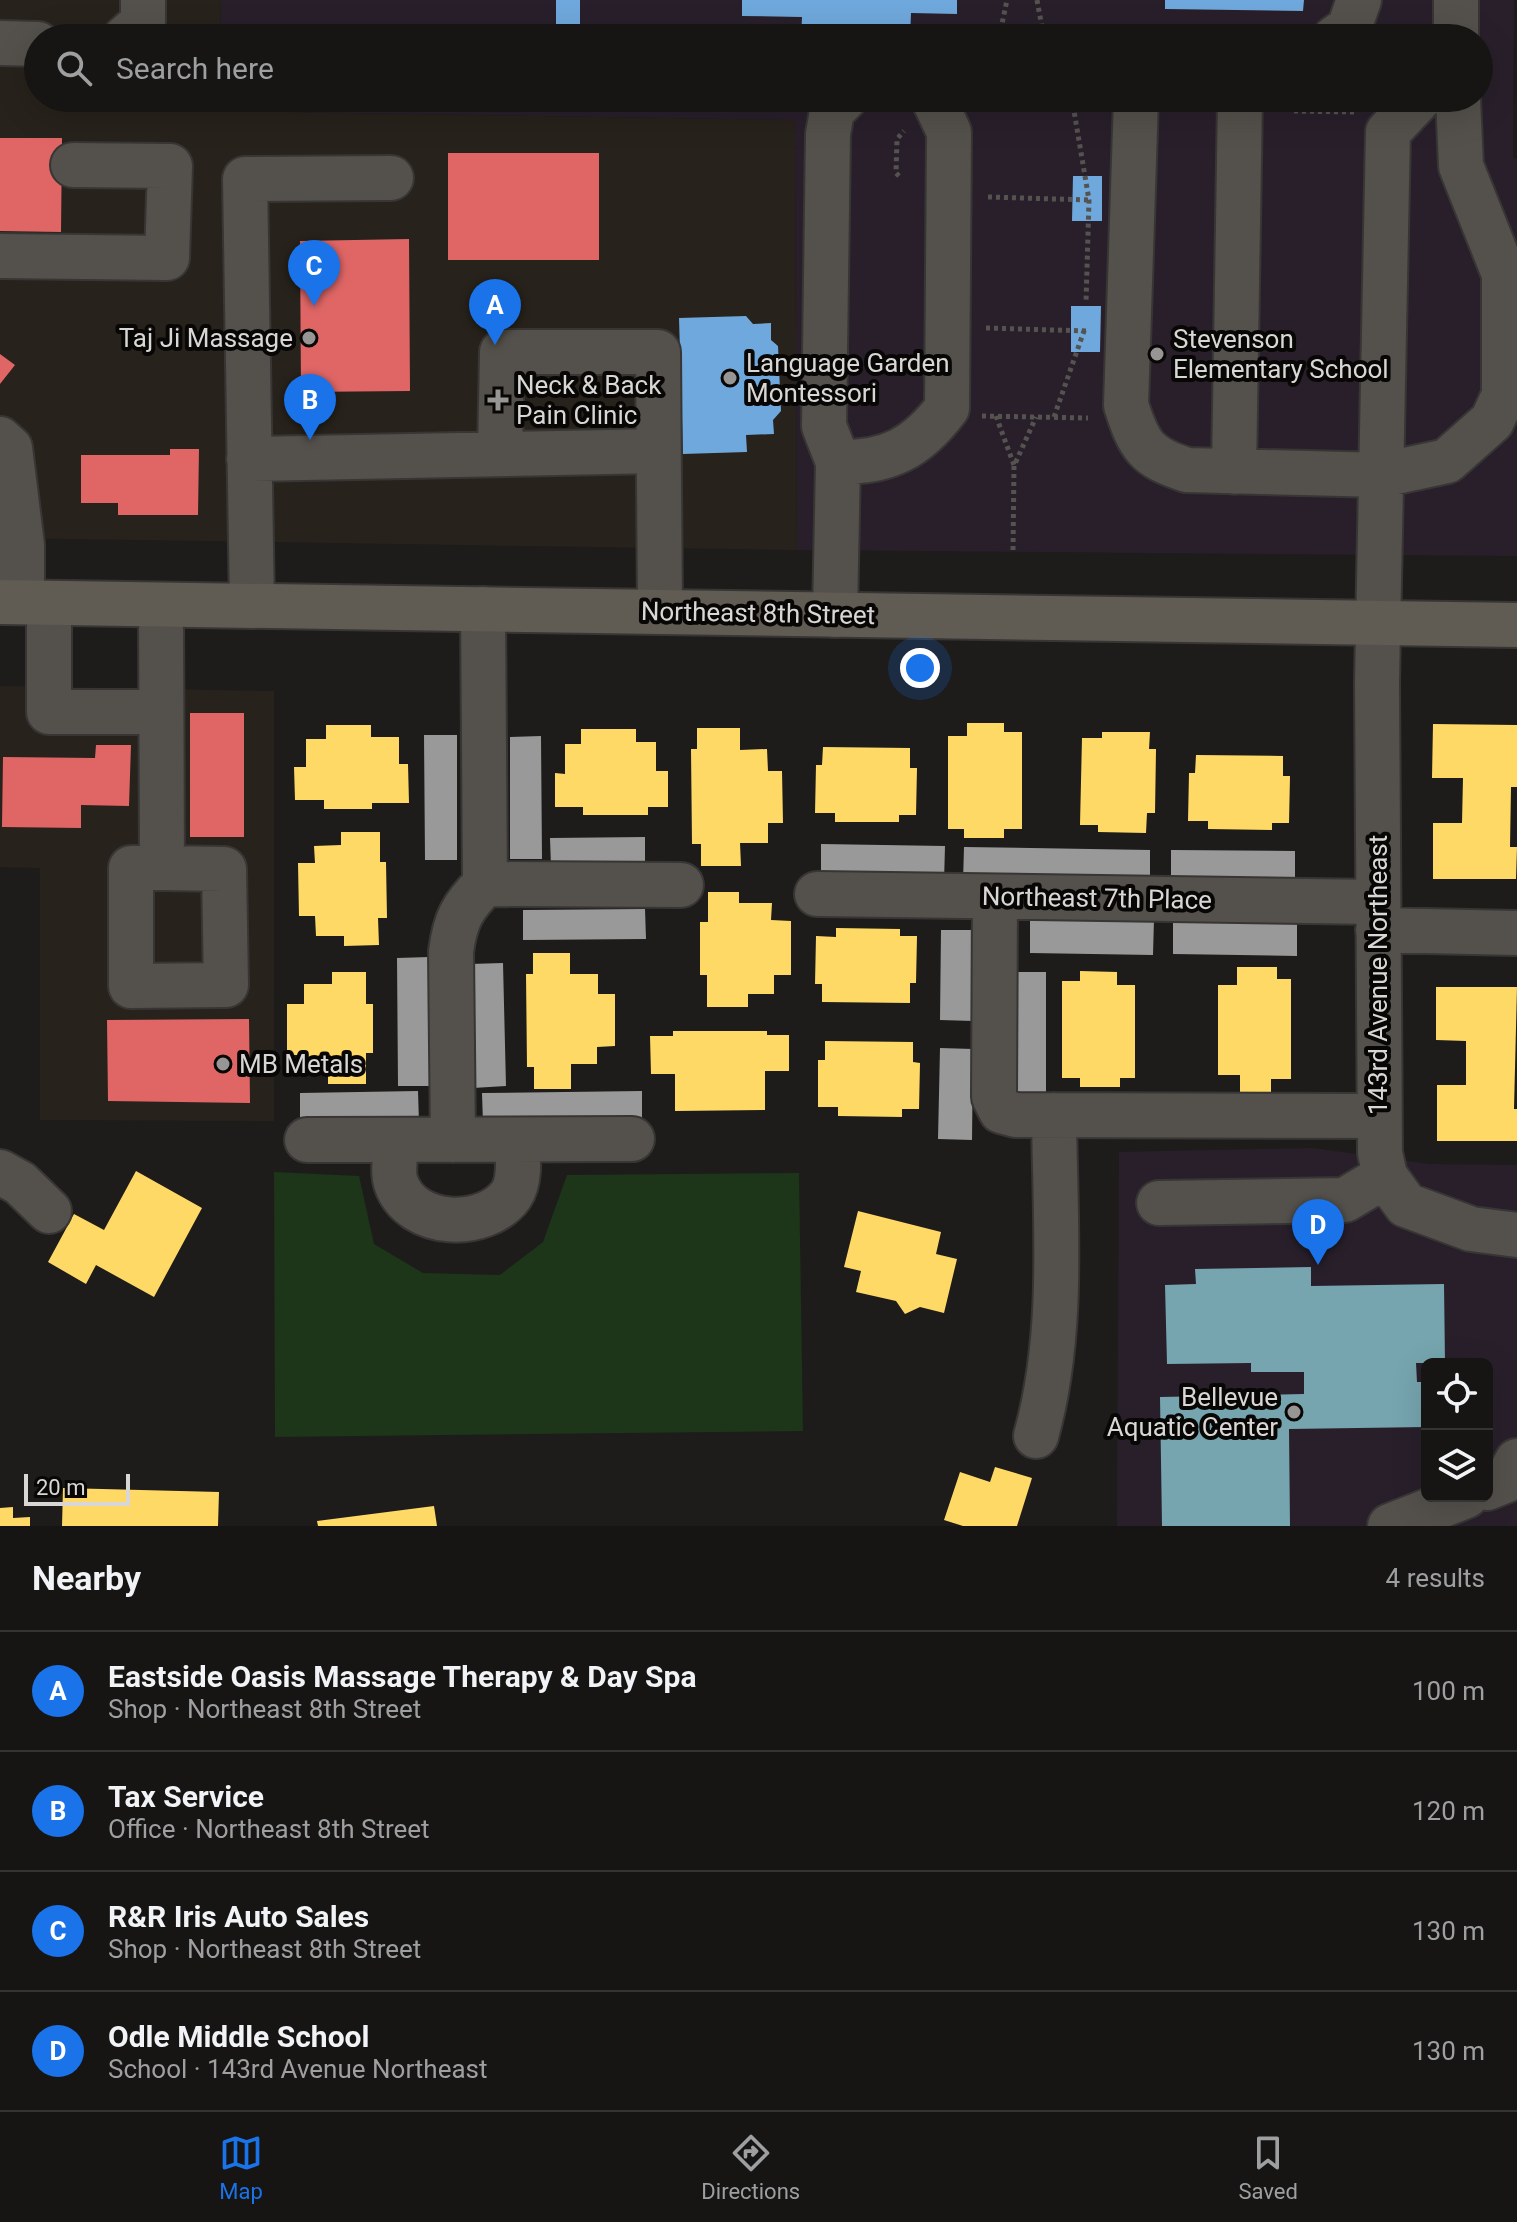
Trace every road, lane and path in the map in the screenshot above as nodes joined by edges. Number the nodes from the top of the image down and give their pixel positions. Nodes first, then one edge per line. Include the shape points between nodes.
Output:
1 (143, 0) edge
2 (1007, 0) edge
3 (1037, 0) edge
4 (1359, 0) edge
5 (1456, 0) edge
6 (141, 24) edge
7 (1002, 24) edge
8 (1041, 24) edge
9 (1350, 24) edge
10 (1456, 24) edge
11 (0, 43) edge
12 (24, 44) edge
13 (832, 112) edge
14 (920, 112) edge
15 (922, 112) edge
16 (982, 112) edge
17 (1074, 112) edge
18 (1118, 112) edge
19 (1240, 112) edge
20 (1302, 112) edge
21 (1396, 112) edge
22 (1459, 112) edge
23 (981, 117) dead end
24 (1378, 122) junction
25 (73, 165) dead end
26 (899, 176) dead end
27 (391, 178) dead end
28 (984, 197) dead end
29 (1089, 200) junction
30 (1099, 201) dead end
31 (0, 256) edge
32 (983, 328) dead end
33 (1085, 331) junction
34 (1097, 331) dead end
35 (973, 416) dead end
36 (996, 416) junction
37 (1036, 417) junction
38 (1054, 417) junction
39 (1096, 418) dead end
40 (0, 439) edge
41 (658, 451) junction
42 (500, 453) junction
43 (249, 459) junction
44 (838, 462) junction
45 (1014, 466) junction
46 (1234, 472) junction
47 (1382, 475) junction
48 (1013, 550) dead end
49 (24, 602) edge
50 (161, 605) junction
51 (252, 606) junction
52 (483, 609) junction
53 (660, 612) junction
54 (835, 615) junction
55 (1378, 623) junction
56 (1517, 625) edge
57 (161, 712) junction
58 (162, 868) dead end
59 (485, 884) junction
60 (681, 885) dead end
61 (817, 894) dead end
62 (995, 897) junction
63 (1378, 916) junction
64 (1517, 933) edge
65 (1054, 1115) junction
66 (1379, 1116) junction
67 (632, 1139) dead end
68 (307, 1140) dead end
69 (396, 1140) junction
70 (453, 1140) junction
71 (517, 1140) junction
72 (0, 1172) edge
73 (1385, 1176) junction
74 (1159, 1203) dead end
75 (49, 1211) dead end
76 (1517, 1235) edge
77 (1036, 1436) dead end
78 (1517, 1461) edge
79 (1493, 1486) edge
80 (1451, 1502) edge
81 (1390, 1526) edge

1 - 6 street
2 - 7 path
3 - 8 path
4 - 9 street
5 - 10 street
11 - 12 street
13 - 44 street via 824,426
14 - 26 path via 897,139
15 - 44 street via 949,132 947,408 930,430 902,451 867,463
16 - 23 path
17 - 29 path
18 - 46 street via 1126,405 1135,435 1159,461 1187,470
19 - 46 street
20 - 24 path
21 - 24 street
22 - 47 street via 1461,166 1504,274 1504,395 1492,421 1447,461
24 - 47 street, 143rd Avenue Northeast
25 - 31 street via 170,166 167,258
27 - 43 street via 245,179
28 - 29 path
29 - 30 path
29 - 33 path
32 - 33 path
33 - 34 path
33 - 38 path
35 - 36 path
36 - 37 path
36 - 45 path
37 - 38 path
37 - 45 path
38 - 39 path
40 - 49 street via 10,448
41 - 42 street
41 - 42 street via 658,352 502,352
41 - 53 street
42 - 43 street
43 - 51 street
44 - 54 street
45 - 48 path
46 - 47 street
47 - 55 street, 143rd Avenue Northeast
49 - 50 main road, Northeast 8th Street
49 - 57 street via 49,712
50 - 51 main road, Northeast 8th Street
50 - 57 street
51 - 52 main road, Northeast 8th Street
52 - 53 main road, Northeast 8th Street
52 - 59 street
53 - 54 main road, Northeast 8th Street
54 - 55 main road, Northeast 8th Street
55 - 56 main road, Northeast 8th Street
55 - 63 street, 143rd Avenue Northeast
57 - 58 street
59 - 60 street
59 - 70 street via 465,904 454,927
61 - 62 street, Northeast 7th Place
62 - 63 street, Northeast 7th Place
62 - 65 street via 994,1097 1001,1111
63 - 64 street, Northeast 7th Place
63 - 66 street, 143rd Avenue Northeast
65 - 66 street
65 - 77 street via 1054,1342
66 - 73 street, 143rd Avenue Northeast
67 - 71 street
68 - 69 street
69 - 70 street
69 - 71 street via 396,1183 414,1209 439,1219 491,1213 512,1194 519,1165
70 - 71 street
72 - 75 street
73 - 74 street via 1345,1200
73 - 76 street via 1406,1205 1471,1229
78 - 79 street via 1507,1480
80 - 81 street

